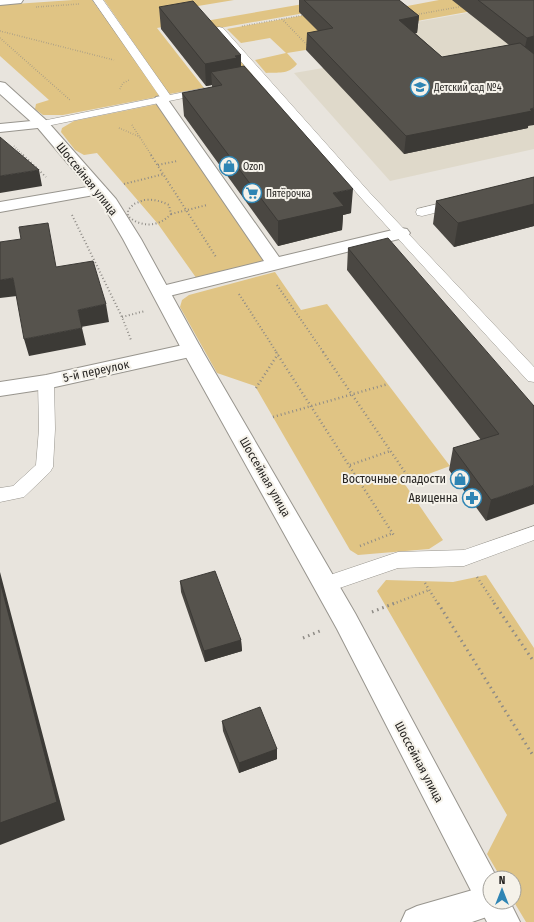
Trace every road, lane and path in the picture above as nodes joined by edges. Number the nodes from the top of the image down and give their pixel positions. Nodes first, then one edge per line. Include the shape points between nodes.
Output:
1 (17, 0) edge
2 (0, 1) edge
3 (99, 1) edge
4 (466, 6) dead end
5 (31, 8) dead end
6 (310, 14) edge
7 (412, 16) edge
8 (282, 19) junction
9 (219, 30) joint
10 (0, 31) edge
11 (0, 38) edge
12 (310, 48) edge
13 (115, 60) dead end
14 (264, 80) junction
15 (248, 83) edge
16 (0, 86) edge
17 (217, 88) edge
18 (164, 99) junction
19 (122, 107) junction
20 (87, 114) junction
21 (42, 124) junction
22 (0, 128) edge
23 (11, 144) edge
24 (181, 160) dead end
25 (158, 165) junction
26 (164, 174) junction
27 (124, 184) dead end
28 (99, 190) junction
29 (66, 196) junction
30 (467, 201) edge
31 (212, 204) dead end
32 (0, 207) edge
33 (186, 210) junction
34 (422, 212) dead end
35 (171, 214) junction
36 (401, 233) junction
37 (270, 266) junction
38 (228, 275) junction
39 (161, 292) junction
40 (192, 350) junction
41 (278, 354) junction
42 (140, 361) junction
43 (534, 377) edge
44 (46, 382) junction
45 (388, 384) dead end
46 (256, 388) dead end
47 (0, 389) edge
48 (352, 395) junction
49 (312, 406) junction
50 (273, 417) dead end
51 (390, 451) junction
52 (350, 465) junction
53 (411, 480) dead end
54 (0, 495) edge
55 (393, 533) junction
56 (534, 533) edge
57 (357, 547) dead end
58 (407, 559) junction
59 (477, 577) dead end
60 (325, 584) junction
61 (534, 662) edge
62 (534, 757) edge
63 (482, 881) edge
64 (482, 903) edge
65 (497, 910) edge
66 (417, 922) edge
67 (504, 922) edge

1 - 2 main road
3 - 5 path
3 - 18 lane
4 - 7 path
6 - 8 path
8 - 9 path
8 - 12 path
9 - 14 lane
10 - 13 path
11 - 20 path
14 - 15 lane
14 - 36 lane
16 - 21 main road, Шоссейная улица
17 - 18 lane
18 - 19 lane
18 - 37 main road
19 - 20 lane
19 - 25 path
20 - 21 lane
21 - 22 main road
21 - 28 main road, Шоссейная улица
23 - 29 path
24 - 25 path
25 - 26 path
26 - 27 path
26 - 33 path
28 - 29 main road
28 - 39 main road, Шоссейная улица via 132,239
29 - 32 main road
29 - 42 path via 74,220 122,317
30 - 34 lane
31 - 33 path
33 - 35 path
33 - 38 path
35 - 35 path via 164,202 150,200 132,205 127,212 135,222 149,224 163,221
36 - 37 main road
36 - 43 lane
37 - 38 main road
37 - 48 path
38 - 39 main road
38 - 41 path
39 - 40 main road, Шоссейная улица
40 - 42 main road, 5-й переулок
40 - 60 main road, Шоссейная улица
41 - 46 path
41 - 49 path
42 - 44 main road, 5-й переулок
44 - 47 main road, 5-й переулок
44 - 54 lane via 47,429 44,467 18,492
45 - 48 path
48 - 49 path
48 - 51 path
49 - 50 path
49 - 52 path
51 - 52 path
51 - 53 path
52 - 55 path
55 - 57 path
55 - 58 path
56 - 58 lane via 464,558
58 - 60 lane
58 - 62 path via 430,590
59 - 61 path
60 - 63 main road, Шоссейная улица
64 - 66 main road
65 - 67 main road

